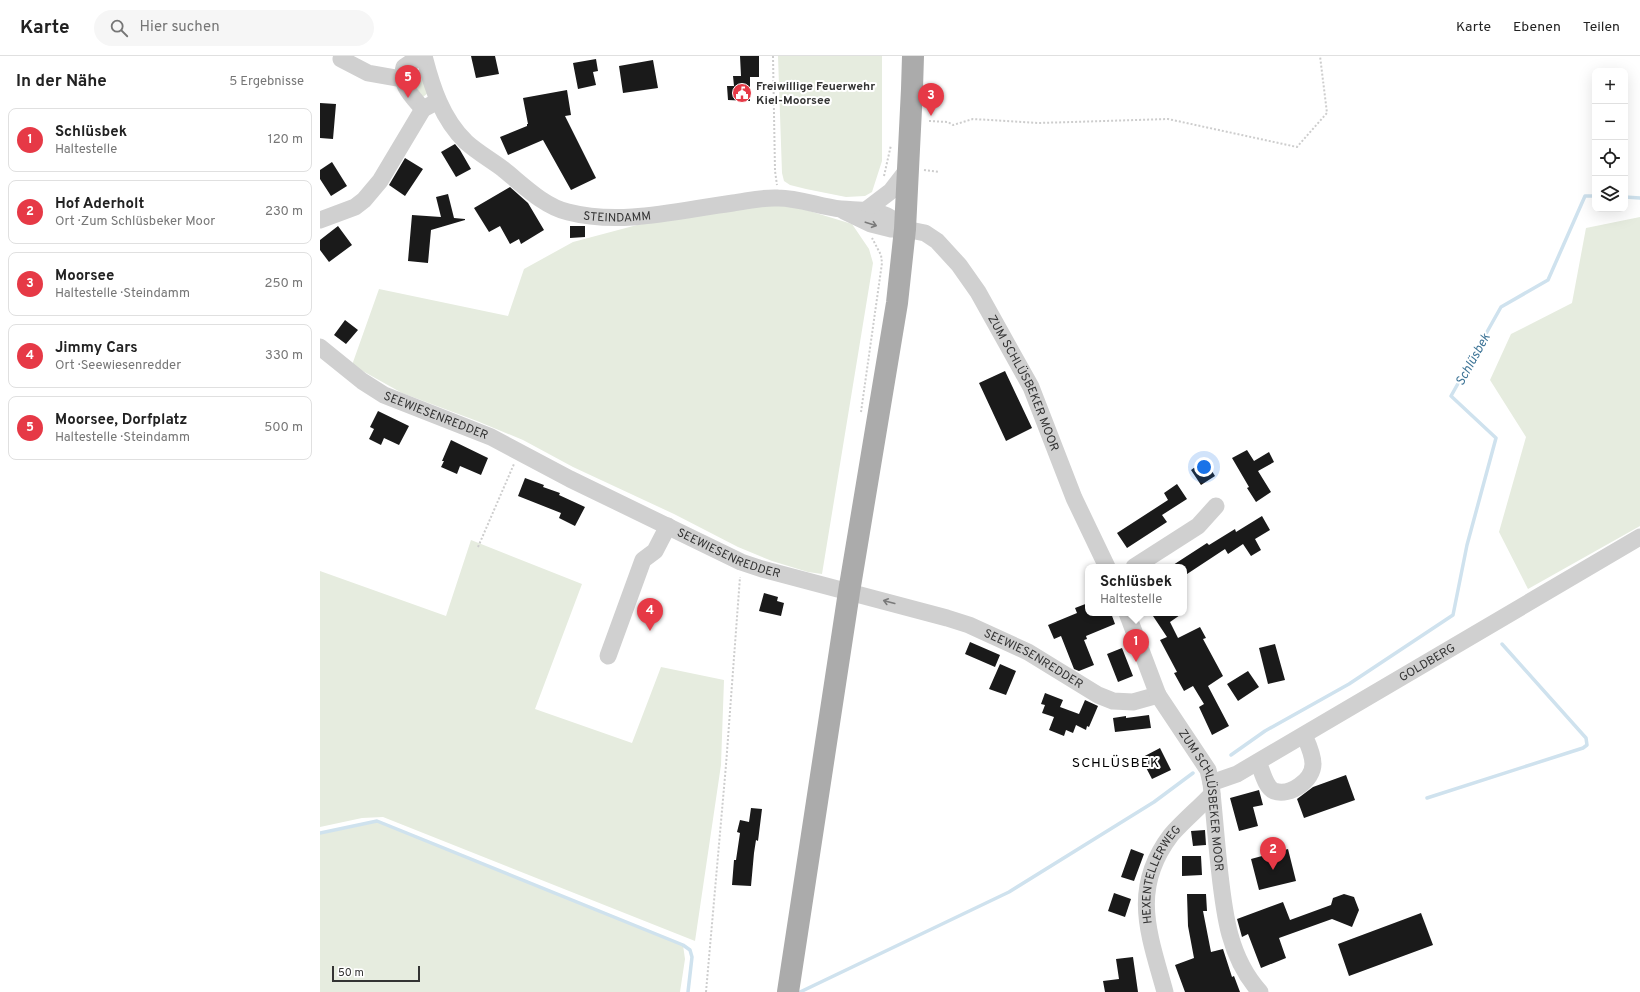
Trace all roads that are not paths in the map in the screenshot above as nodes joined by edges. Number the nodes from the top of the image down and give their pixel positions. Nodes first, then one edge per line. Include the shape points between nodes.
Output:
1 (342, 56) edge
2 (424, 56) edge
3 (913, 56) edge
4 (402, 79) junction
5 (438, 101) junction
6 (423, 109) junction
7 (908, 169) junction
8 (839, 209) junction
9 (866, 210) junction
10 (320, 220) edge
11 (905, 229) junction
12 (320, 347) edge
13 (1216, 506) dead end
14 (668, 526) junction
15 (1640, 537) edge
16 (1106, 564) edge
17 (1139, 564) edge
18 (849, 592) junction
19 (1128, 616) edge
20 (608, 656) dead end
21 (1158, 695) junction
22 (1304, 735) junction
23 (1258, 762) junction
24 (1212, 789) junction
25 (788, 992) edge
26 (1165, 992) edge
27 (1260, 992) edge

1 - 4 street via 341,59 368,73
2 - 4 street via 404,67
2 - 5 street, STEINDAMM
3 - 7 main road
4 - 6 street via 406,90
5 - 6 street
5 - 8 street, STEINDAMM via 448,120 466,141 547,203 567,212 630,218 762,198 802,200
6 - 10 street via 380,181 364,200 355,207
7 - 9 street via 891,191
7 - 11 main road
8 - 9 street, STEINDAMM
8 -> 11 street, STEINDAMM via 871,224 891,229
9 - 11 street, STEINDAMM via 892,218
11 - 16 street, ZUM SCHLÜSBEKER MOOR via 925,233 938,241 978,292 1030,387 1074,498
11 - 18 main road via 897,303
12 - 14 street, SEEWIESENREDDER via 384,395 491,437 570,479
13 - 17 street via 1198,526
14 - 18 street, SEEWIESENREDDER via 742,562
14 - 20 street via 655,550 643,560
15 - 22 street, GOLDBERG
21 -> 18 street, SEEWIESENREDDER via 1133,702 1113,701 1098,695 1028,652 968,625
18 - 25 main road
19 - 21 street, ZUM SCHLÜSBEKER MOOR
21 - 24 street, ZUM SCHLÜSBEKER MOOR via 1208,770
22 - 23 street, GOLDBERG
22 - 23 street via 1314,766 1305,782 1284,792 1274,791 1267,784
23 - 24 street, GOLDBERG
24 - 26 street, HEXENTELLERWEG via 1172,834 1161,850 1149,880 1146,894 1147,925
24 - 27 street, ZUM SCHLÜSBEKER MOOR via 1224,914 1233,946 1252,983

